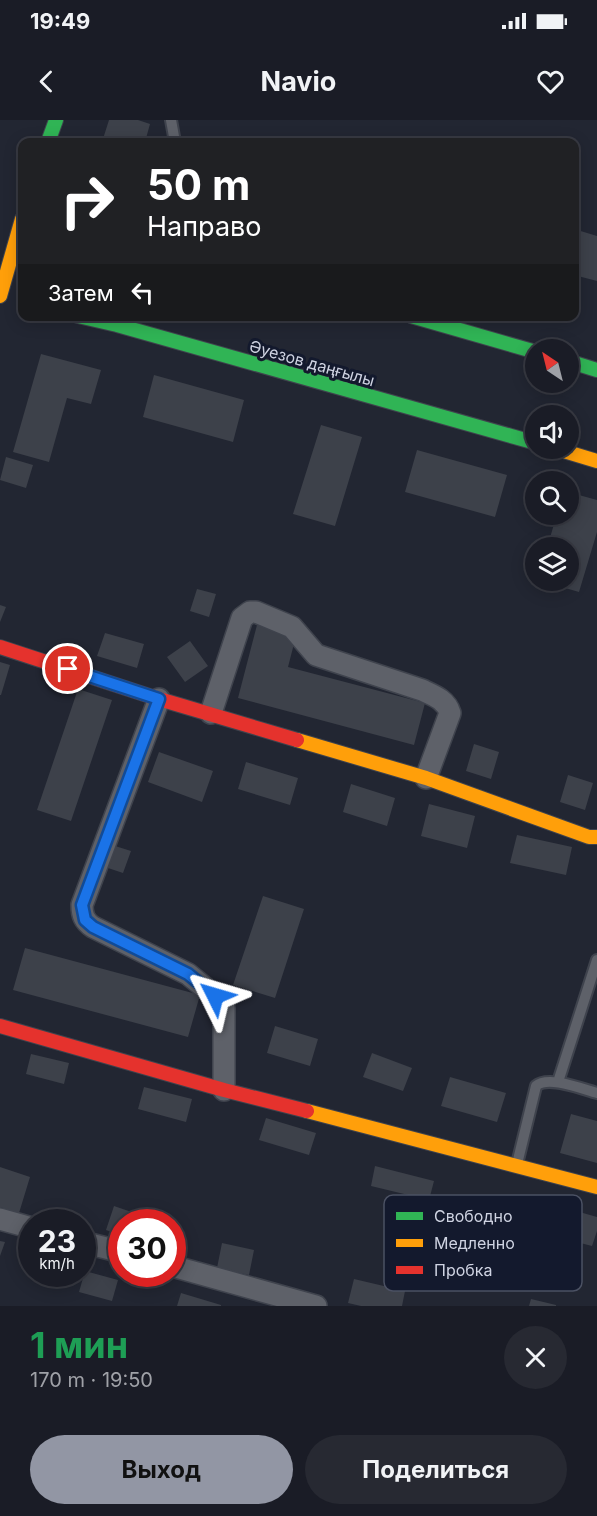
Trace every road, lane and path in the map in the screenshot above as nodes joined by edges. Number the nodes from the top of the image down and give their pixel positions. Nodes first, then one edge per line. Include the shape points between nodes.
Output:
1 (56, 120) edge
2 (171, 120) edge
3 (49, 138) edge
4 (174, 138) edge
5 (18, 223) edge
6 (4, 300) edge
7 (100, 321) edge
8 (428, 321) edge
9 (525, 349) edge
10 (579, 364) edge
11 (597, 370) edge
12 (525, 440) edge
13 (579, 456) edge
14 (597, 461) edge
15 (0, 646) edge
16 (159, 699) junction
17 (212, 713) junction
18 (426, 778) junction
19 (597, 837) edge
20 (597, 960) edge
21 (2, 1034) edge
22 (558, 1082) junction
23 (224, 1090) junction
24 (597, 1092) edge
25 (517, 1165) junction
26 (597, 1187) edge
27 (0, 1219) edge
28 (18, 1224) edge
29 (186, 1270) edge
30 (316, 1306) edge

1 - 3 street
2 - 4 lane
5 - 6 street
7 - 12 street, Әуезов даңғылы
8 - 9 street
10 - 11 street
13 - 14 street
15 - 16 street
16 - 17 street
16 - 23 street via 82,912 93,927 188,974 225,1008
17 - 18 street
17 - 18 street via 242,618 256,612 292,627 316,656 422,690 448,705 450,713
18 - 19 street
20 - 22 lane
21 - 23 street
22 - 24 lane
22 - 25 lane via 536,1086
23 - 25 street
25 - 26 street
27 - 28 street
29 - 30 street

